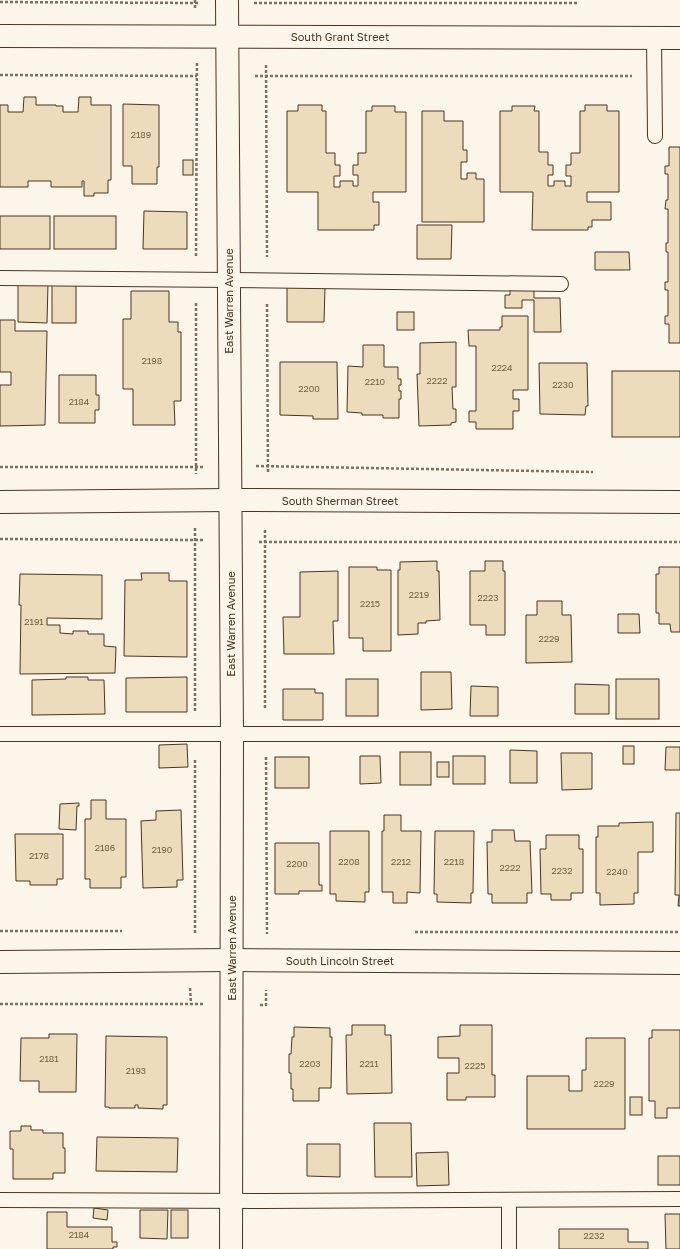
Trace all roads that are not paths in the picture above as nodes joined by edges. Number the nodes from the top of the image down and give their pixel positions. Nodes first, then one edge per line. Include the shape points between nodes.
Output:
1 (227, 0) edge
2 (0, 36) edge
3 (227, 36) junction
4 (654, 38) junction
5 (680, 38) edge
6 (655, 136) dead end
7 (0, 278) edge
8 (229, 280) junction
9 (561, 284) dead end
10 (230, 500) junction
11 (0, 502) edge
12 (680, 502) edge
13 (0, 734) edge
14 (232, 734) junction
15 (680, 734) edge
16 (232, 960) junction
17 (0, 962) edge
18 (680, 963) edge
19 (680, 1199) edge
20 (0, 1200) edge
21 (509, 1200) junction
22 (231, 1201) junction
23 (231, 1249) edge
24 (509, 1249) edge

1 - 3 street, East Warren Avenue
2 - 3 street, South Grant Street
3 - 4 street, South Grant Street
3 - 8 street, East Warren Avenue
4 - 5 street, South Grant Street
4 - 6 lane
7 - 8 lane
8 - 9 lane
8 - 10 street, East Warren Avenue
10 - 11 street, South Sherman Street
10 - 12 street, South Sherman Street
10 - 14 street, East Warren Avenue
13 - 14 lane
14 - 15 lane
14 - 16 street, East Warren Avenue
16 - 17 street, South Lincoln Street
16 - 18 street, South Lincoln Street
16 - 22 street, East Warren Avenue
19 - 21 lane
20 - 22 lane
21 - 22 lane
21 - 24 lane
22 - 23 street, East Warren Avenue

